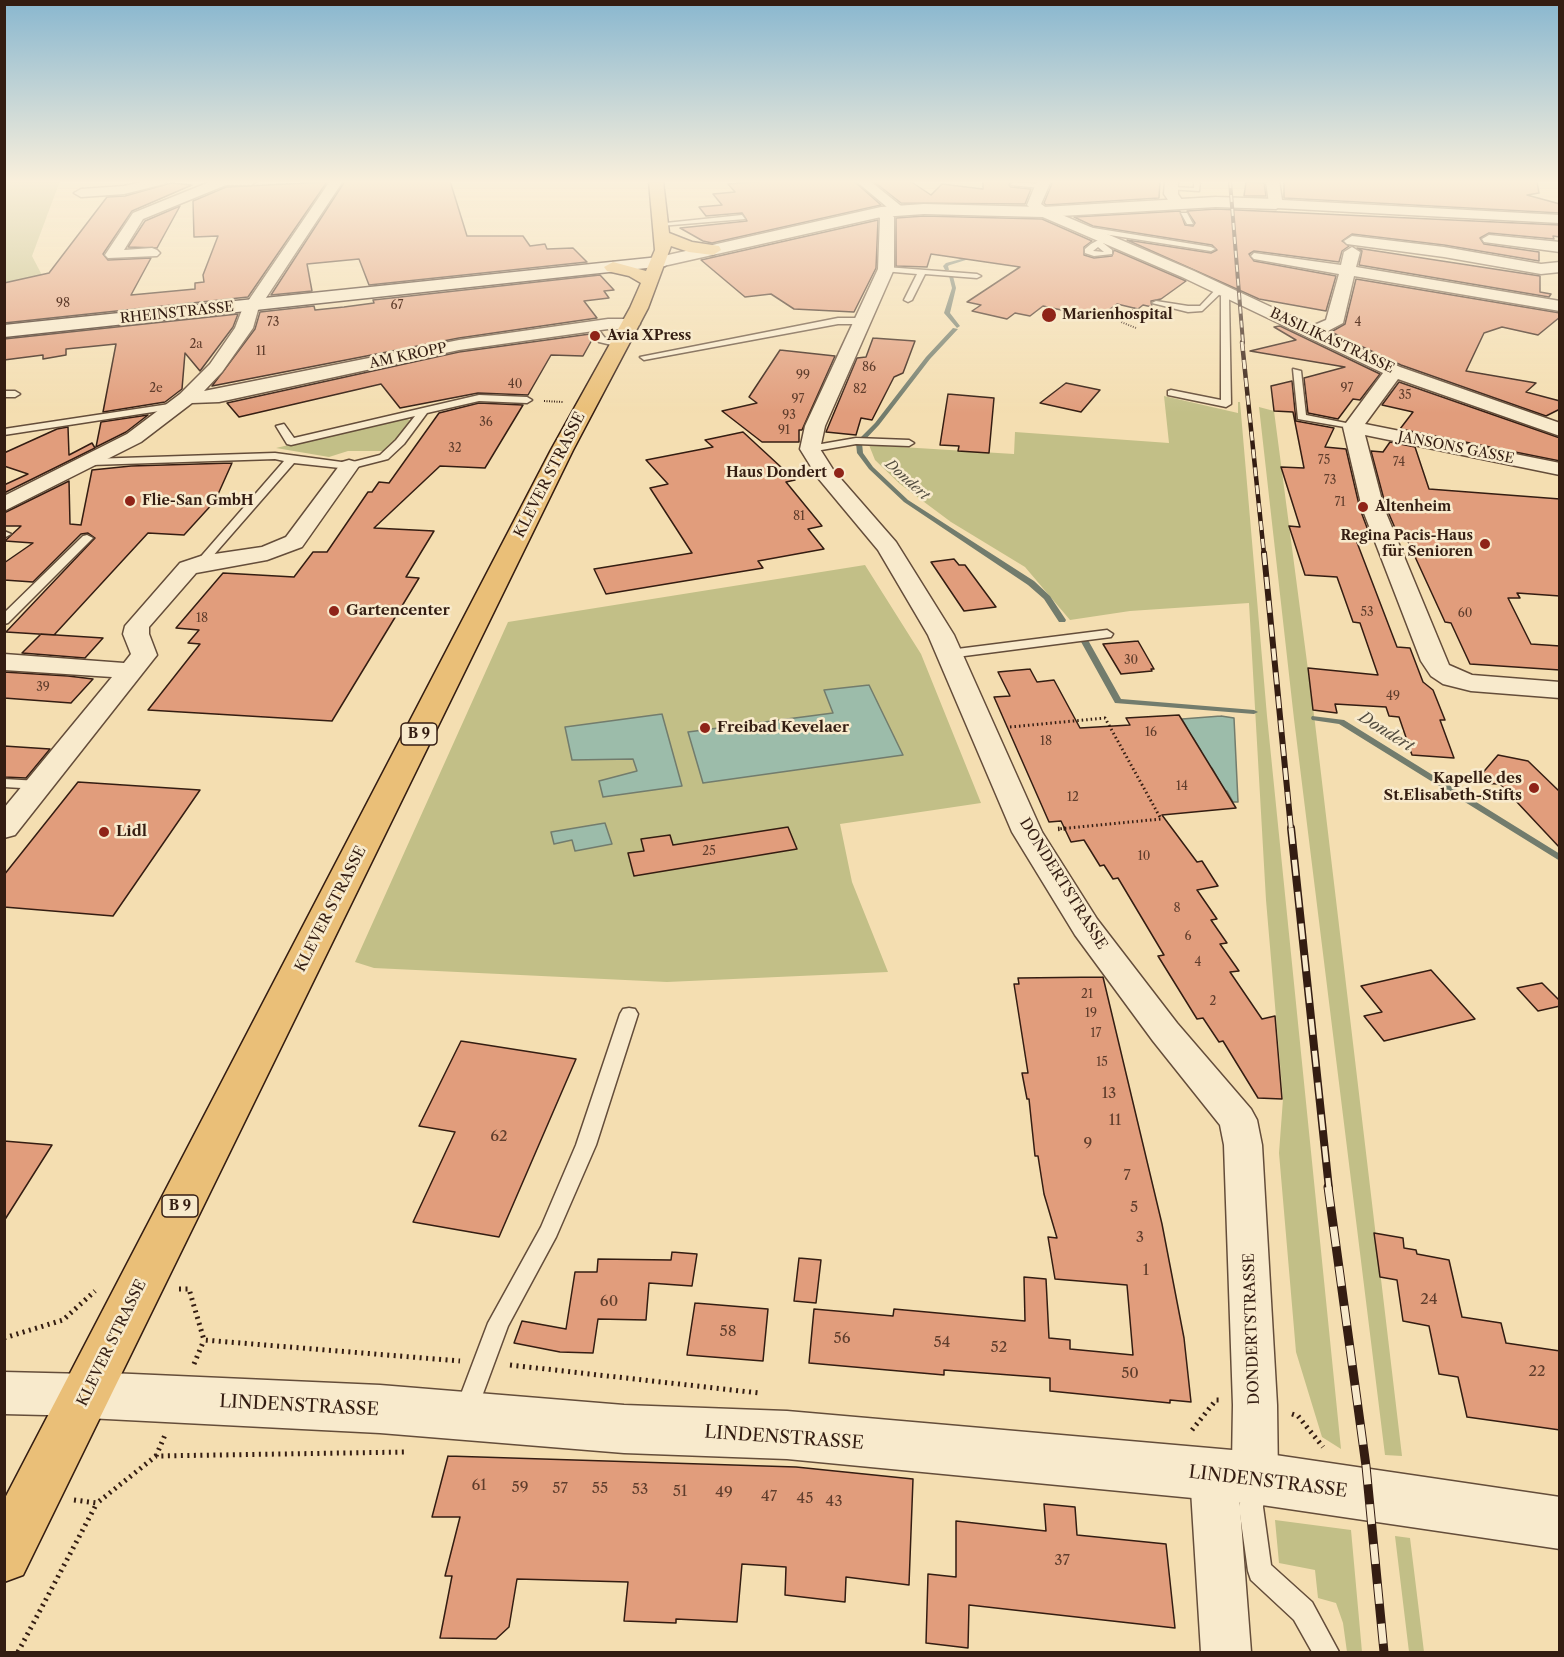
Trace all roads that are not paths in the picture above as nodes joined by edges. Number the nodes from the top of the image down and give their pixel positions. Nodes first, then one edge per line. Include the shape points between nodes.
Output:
1 (284, 258) edge
2 (660, 258) edge
3 (675, 258) edge
4 (886, 258) edge
5 (1145, 258) edge
6 (1273, 258) edge
7 (1350, 258) edge
8 (1471, 258) edge
9 (658, 262) junction
10 (613, 267) junction
11 (1560, 267) edge
12 (886, 269) junction
13 (1346, 270) junction
14 (924, 272) junction
15 (977, 276) dead end
16 (650, 280) junction
17 (1225, 291) junction
18 (908, 300) dead end
19 (1156, 303) dead end
20 (252, 306) junction
21 (1560, 306) edge
22 (863, 321) junction
23 (4, 331) edge
24 (1312, 332) junction
25 (622, 338) junction
26 (1296, 371) dead end
27 (1394, 371) junction
28 (1171, 393) dead end
29 (4, 394) edge
30 (15, 394) dead end
31 (527, 400) dead end
32 (182, 402) junction
33 (424, 411) junction
34 (281, 426) dead end
35 (1353, 427) junction
36 (6, 428) edge
37 (1560, 430) edge
38 (909, 443) dead end
39 (810, 449) junction
40 (291, 460) junction
41 (91, 462) junction
42 (349, 466) junction
43 (1560, 469) edge
44 (4, 505) edge
45 (87, 538) dead end
46 (201, 563) junction
47 (4, 620) edge
48 (1107, 634) dead end
49 (949, 654) junction
50 (4, 662) edge
51 (132, 671) junction
52 (1560, 690) edge
53 (4, 783) edge
54 (39, 785) junction
55 (4, 828) edge
56 (629, 1014) dead end
57 (4, 1393) edge
58 (87, 1395) junction
59 (465, 1416) junction
60 (1234, 1476) junction
61 (1560, 1523) edge
62 (4, 1556) edge
63 (1226, 1653) edge
64 (1326, 1653) edge

1 - 20 street
2 - 9 main road, B 9
3 - 9 street, RHEINSTRASSE
4 - 12 street
5 - 17 street, BASILIKASTRASSE
6 - 13 street
7 - 13 street
8 - 11 street
9 - 10 street, RHEINSTRASSE
9 - 16 main road, KLEVER STRASSE / B 9
10 - 16 main road
10 - 20 street, RHEINSTRASSE
12 - 14 lane
12 - 22 street
13 - 21 street
13 - 24 street via 1334,323
14 - 15 lane
14 - 18 lane
16 - 25 main road, KLEVER STRASSE / B 9
17 - 19 lane via 1202,308
17 - 24 street, BASILIKASTRASSE
17 - 28 lane via 1226,404
20 - 23 street, RHEINSTRASSE
20 - 32 street via 244,328 216,368
22 - 25 lane
22 - 39 street via 815,426
24 - 27 street, BASILIKASTRASSE
25 - 32 street, AM KROPP via 459,345
25 - 58 main road, KLEVER STRASSE / B 9
26 - 35 lane via 1301,417
27 - 35 street
27 - 37 street, BASILIKASTRASSE
29 - 30 lane
31 - 33 lane via 479,398
32 - 36 lane
32 - 41 street via 134,438
33 - 34 lane via 291,442
33 - 42 lane via 384,457
35 - 43 street, JANSONS GASSE
35 - 52 street via 1373,508 1440,670 1471,683
38 - 39 lane via 861,441
39 - 49 street, DONDERTSTRASSE via 825,474 888,547
40 - 41 lane via 275,456
40 - 42 lane
40 - 46 lane
41 - 44 street
42 - 46 street via 294,542 267,553
45 - 47 lane
46 - 51 street via 188,568 137,626 144,655
48 - 49 lane
49 - 60 street, DONDERTSTRASSE via 1027,832 1086,927 1238,1120 1244,1156 1255,1405
50 - 51 street
51 - 54 street
53 - 54 lane
54 - 55 street
56 - 59 lane via 586,1145 549,1230 499,1323
57 - 58 street, LINDENSTRASSE
58 - 59 street, LINDENSTRASSE
58 - 62 main road, KLEVER STRASSE / B 9
59 - 60 street, LINDENSTRASSE via 624,1429 787,1436
60 - 61 street, LINDENSTRASSE
60 - 63 street, DONDERTSTRASSE via 1217,1503
60 - 64 lane via 1251,1507 1260,1571 1303,1611

